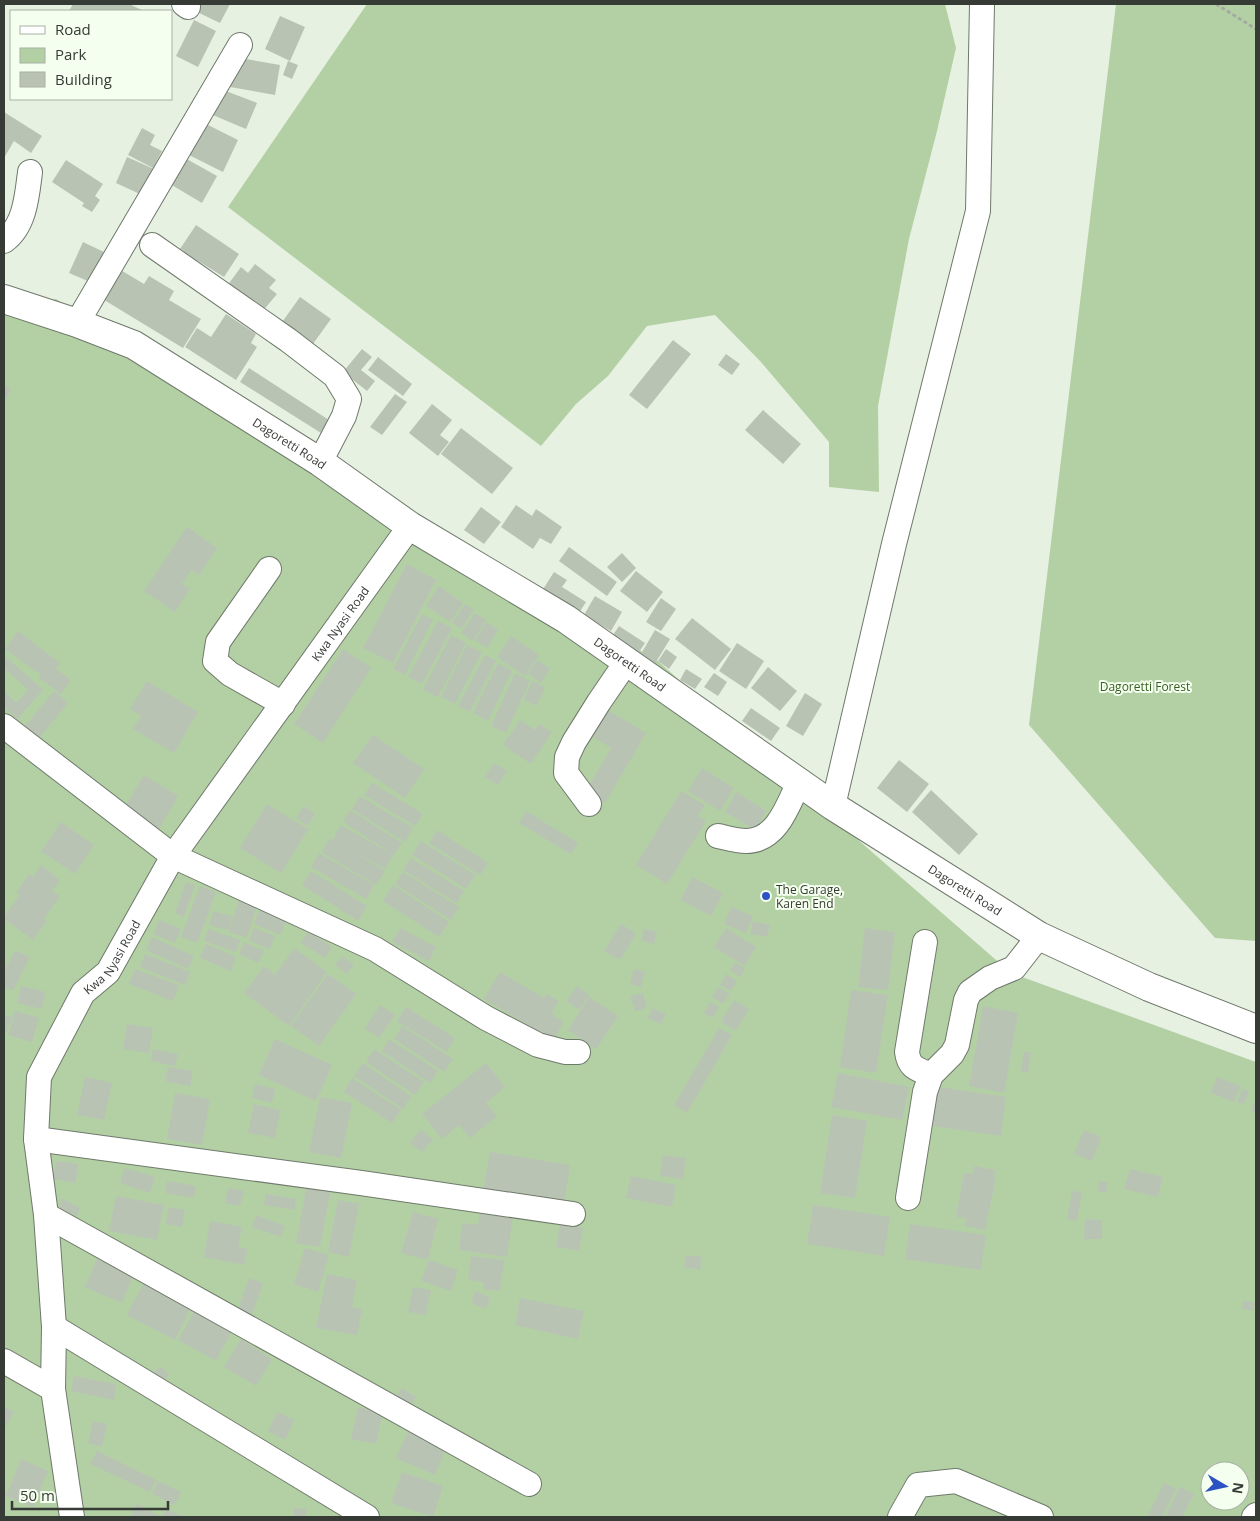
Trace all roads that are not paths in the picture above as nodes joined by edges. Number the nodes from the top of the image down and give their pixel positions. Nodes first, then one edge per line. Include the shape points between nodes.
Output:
1 (982, 4) edge
2 (240, 45) dead end
3 (30, 172) dead end
4 (4, 241) edge
5 (152, 245) dead end
6 (4, 299) edge
7 (77, 323) junction
8 (320, 462) junction
9 (410, 526) junction
10 (269, 569) dead end
11 (627, 661) junction
12 (283, 704) junction
13 (4, 726) edge
14 (799, 782) junction
15 (589, 804) dead end
16 (834, 806) junction
17 (718, 836) dead end
18 (173, 856) junction
19 (1040, 936) junction
20 (924, 942) dead end
21 (1256, 1029) edge
22 (578, 1052) dead end
23 (931, 1075) junction
24 (36, 1139) junction
25 (908, 1198) dead end
26 (573, 1214) dead end
27 (46, 1215) junction
28 (54, 1327) junction
29 (4, 1361) edge
30 (54, 1389) junction
31 (529, 1484) dead end
32 (72, 1517) edge
33 (367, 1517) edge
34 (900, 1517) edge
35 (1041, 1517) edge

1 - 16 street via 978,211 894,544
2 - 7 street
3 - 4 street via 20,220
5 - 8 street via 335,376 349,399 344,416
6 - 7 main road, Dagoretti Road
7 - 8 main road, Dagoretti Road via 134,345
8 - 9 main road, Dagoretti Road
9 - 11 main road, Dagoretti Road via 566,619
9 - 12 street, Kwa Nyasi Road
10 - 12 street via 218,642 215,660 230,674
11 - 14 main road, Dagoretti Road
11 - 15 street via 567,757 566,773
12 - 18 street, Kwa Nyasi Road
13 - 18 street
14 - 16 main road, Dagoretti Road
14 - 17 street via 778,824 769,834 747,841
16 - 19 main road, Dagoretti Road
18 - 22 street via 375,949 486,1018 538,1045
18 - 24 street, Kwa Nyasi Road via 108,972 84,993 39,1077
19 - 21 main road, Dagoretti Road via 1149,987
19 - 23 street via 1014,968 990,978 970,992 957,1045
20 - 23 street via 908,1060 913,1067
23 - 25 street via 925,1092
24 - 26 street
24 - 27 street, Kwa Nyasi Road
27 - 28 street, Kwa Nyasi Road
27 - 31 street
28 - 30 street, Kwa Nyasi Road
28 - 33 street
29 - 30 street
30 - 32 street, Kwa Nyasi Road
34 - 35 street via 918,1485 956,1481

